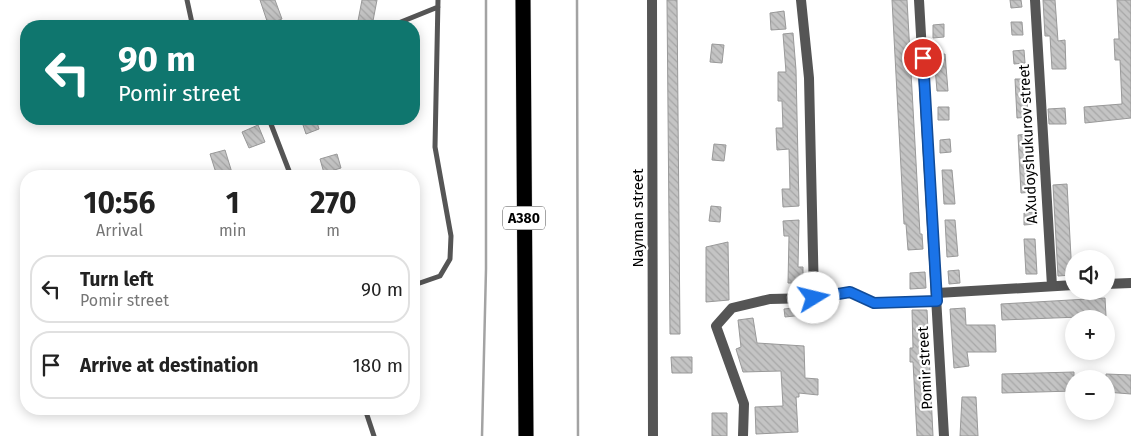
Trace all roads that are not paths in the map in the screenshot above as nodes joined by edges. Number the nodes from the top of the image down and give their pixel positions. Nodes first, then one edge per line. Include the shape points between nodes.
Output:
1 (187, 0) edge
2 (438, 0) edge
3 (523, 0) edge
4 (652, 0) edge
5 (800, 0) edge
6 (919, 0) edge
7 (1035, 0) edge
8 (438, 8) junction
9 (192, 20) edge
10 (407, 20) edge
11 (271, 125) edge
12 (289, 170) edge
13 (420, 283) edge
14 (1131, 283) edge
15 (1115, 284) edge
16 (1065, 285) edge
17 (1052, 286) junction
18 (937, 297) junction
19 (814, 298) junction
20 (367, 415) edge
21 (374, 436) edge
22 (526, 436) edge
23 (653, 436) edge
24 (743, 436) edge
25 (944, 436) edge

1 - 9 lane
2 - 8 lane
3 - 22 highway, A380
4 - 23 street, Nayman street
5 - 19 street via 809,78
6 - 18 street, Pomir street
7 - 17 street, A.Xudoyshukurov street
8 - 10 lane
8 - 13 lane via 435,147 450,236 450,259 440,276
11 - 12 lane
14 - 15 street
16 - 17 street
17 - 18 street
18 - 19 street via 874,303 850,292
18 - 25 street, Pomir street
19 - 24 street via 770,300 732,308 716,326 744,404
20 - 21 lane

